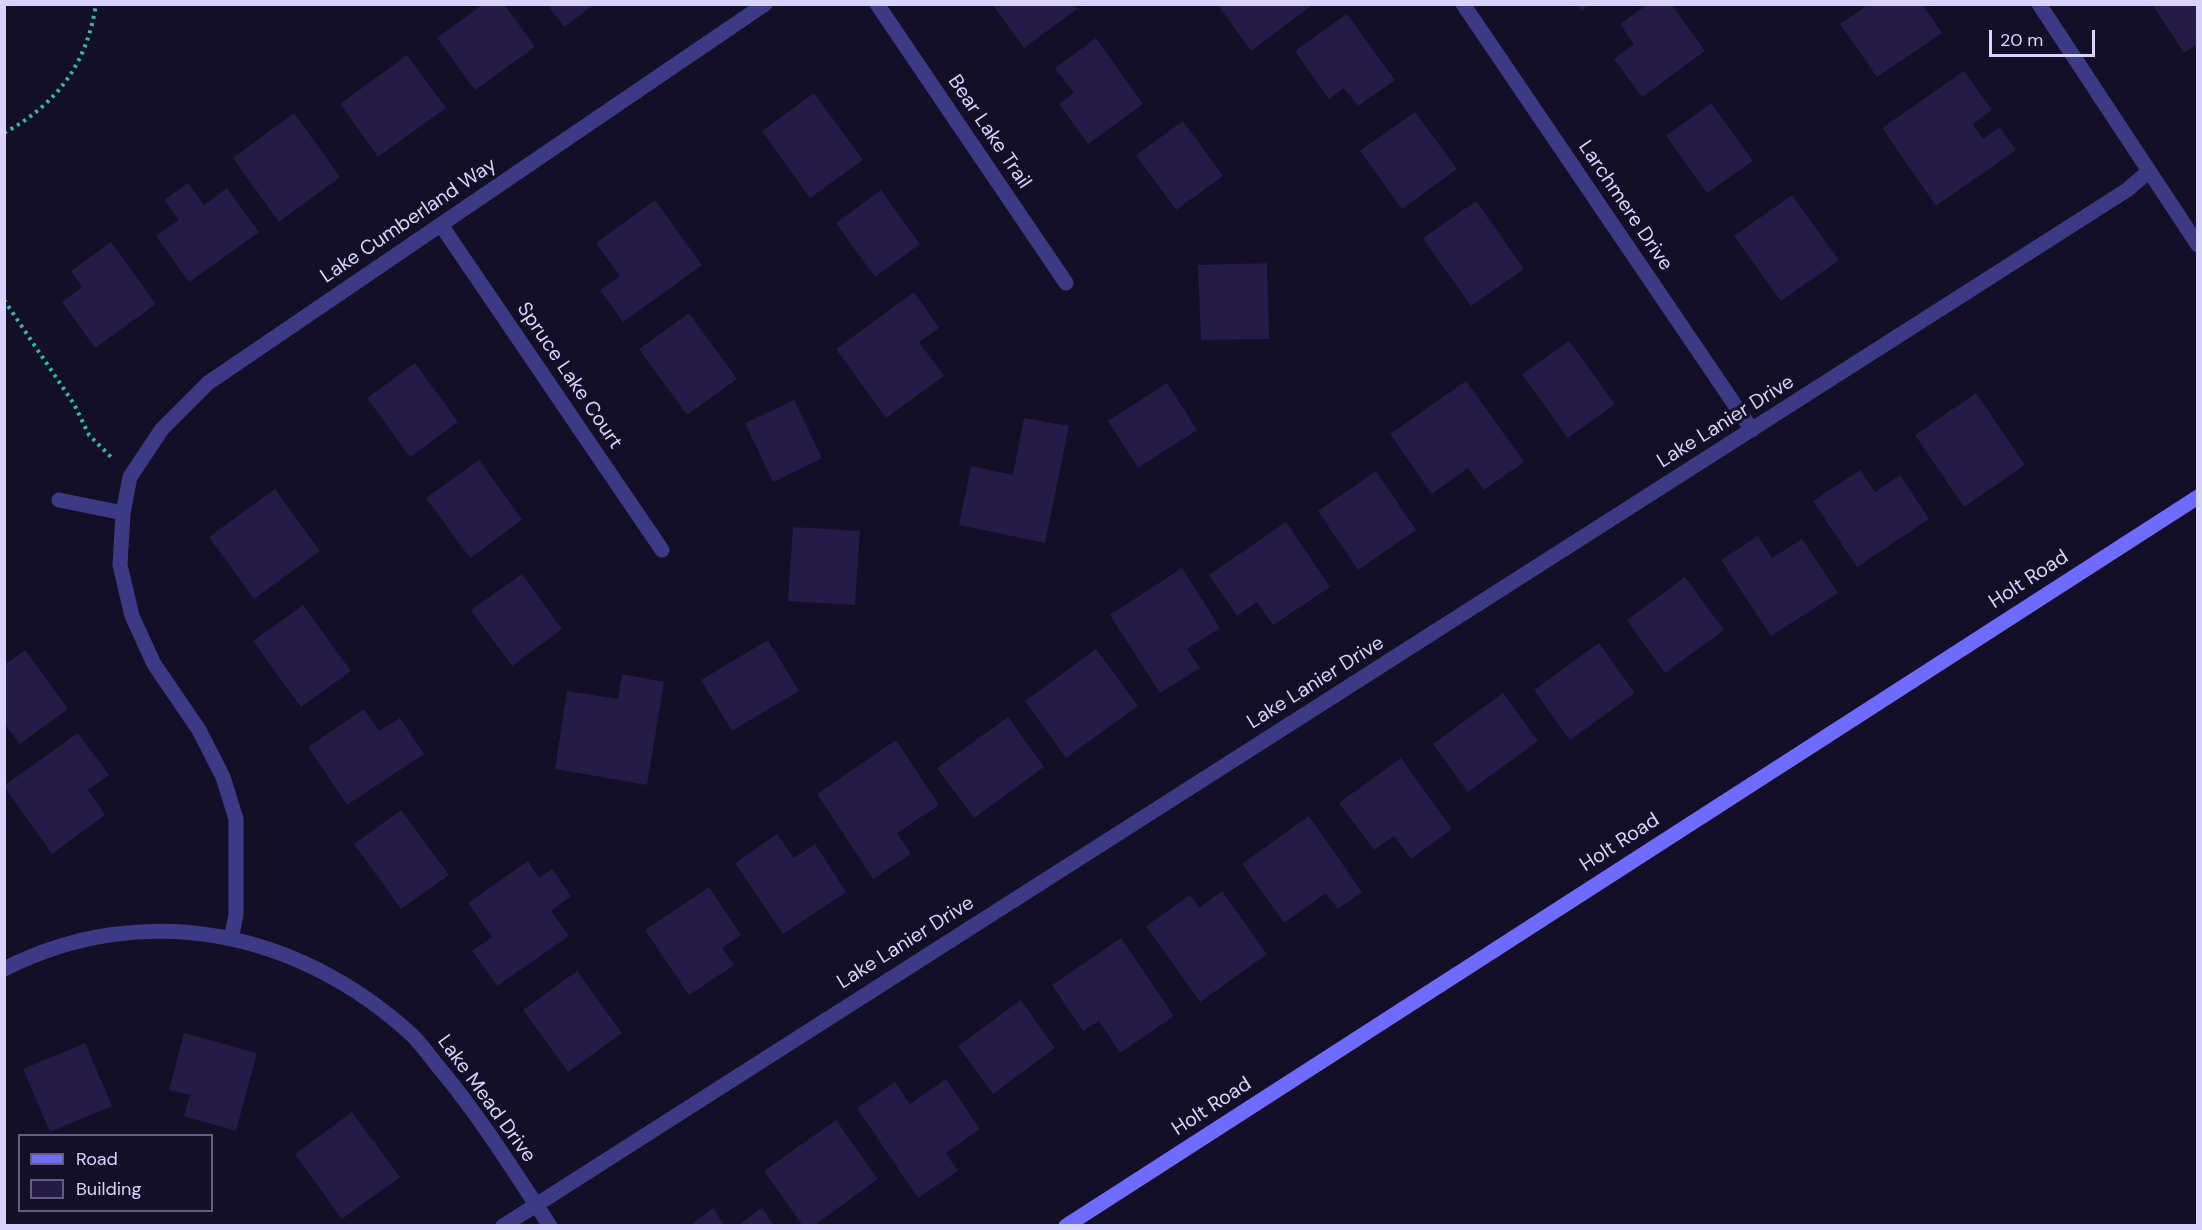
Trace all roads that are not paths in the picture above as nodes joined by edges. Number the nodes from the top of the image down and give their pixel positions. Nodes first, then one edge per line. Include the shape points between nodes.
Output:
1 (765, 4) edge
2 (877, 4) edge
3 (1463, 4) edge
4 (2039, 4) edge
5 (2148, 172) junction
6 (441, 225) junction
7 (2198, 245) edge
8 (1066, 283) dead end
9 (1752, 430) junction
10 (2198, 497) edge
11 (59, 500) dead end
12 (123, 513) junction
13 (662, 550) dead end
14 (231, 939) junction
15 (4, 969) edge
16 (536, 1204) junction
17 (504, 1226) edge
18 (550, 1226) edge
19 (1066, 1226) edge

1 - 6 street, Lake Cumberland Way
2 - 8 street, Bear Lake Trail
3 - 9 street, Larchmere Drive
4 - 5 street
5 - 7 street
5 - 9 street, Lake Lanier Drive via 2127,190
6 - 12 street, Lake Cumberland Way via 208,383 162,429 130,477
6 - 13 street, Spruce Lake Court
9 - 16 street, Lake Lanier Drive
10 - 19 main road, Holt Road
11 - 12 street
12 - 14 street, Lake Cumberland Way via 120,565 132,616 154,664 204,739 223,777 236,819 236,915
14 - 15 street, Lake Mead Drive via 187,932 84,938
14 - 16 street, Lake Mead Drive via 279,951 359,992 413,1036 458,1091
16 - 17 street, Lake Lanier Drive
16 - 18 street, Lake Mead Drive

